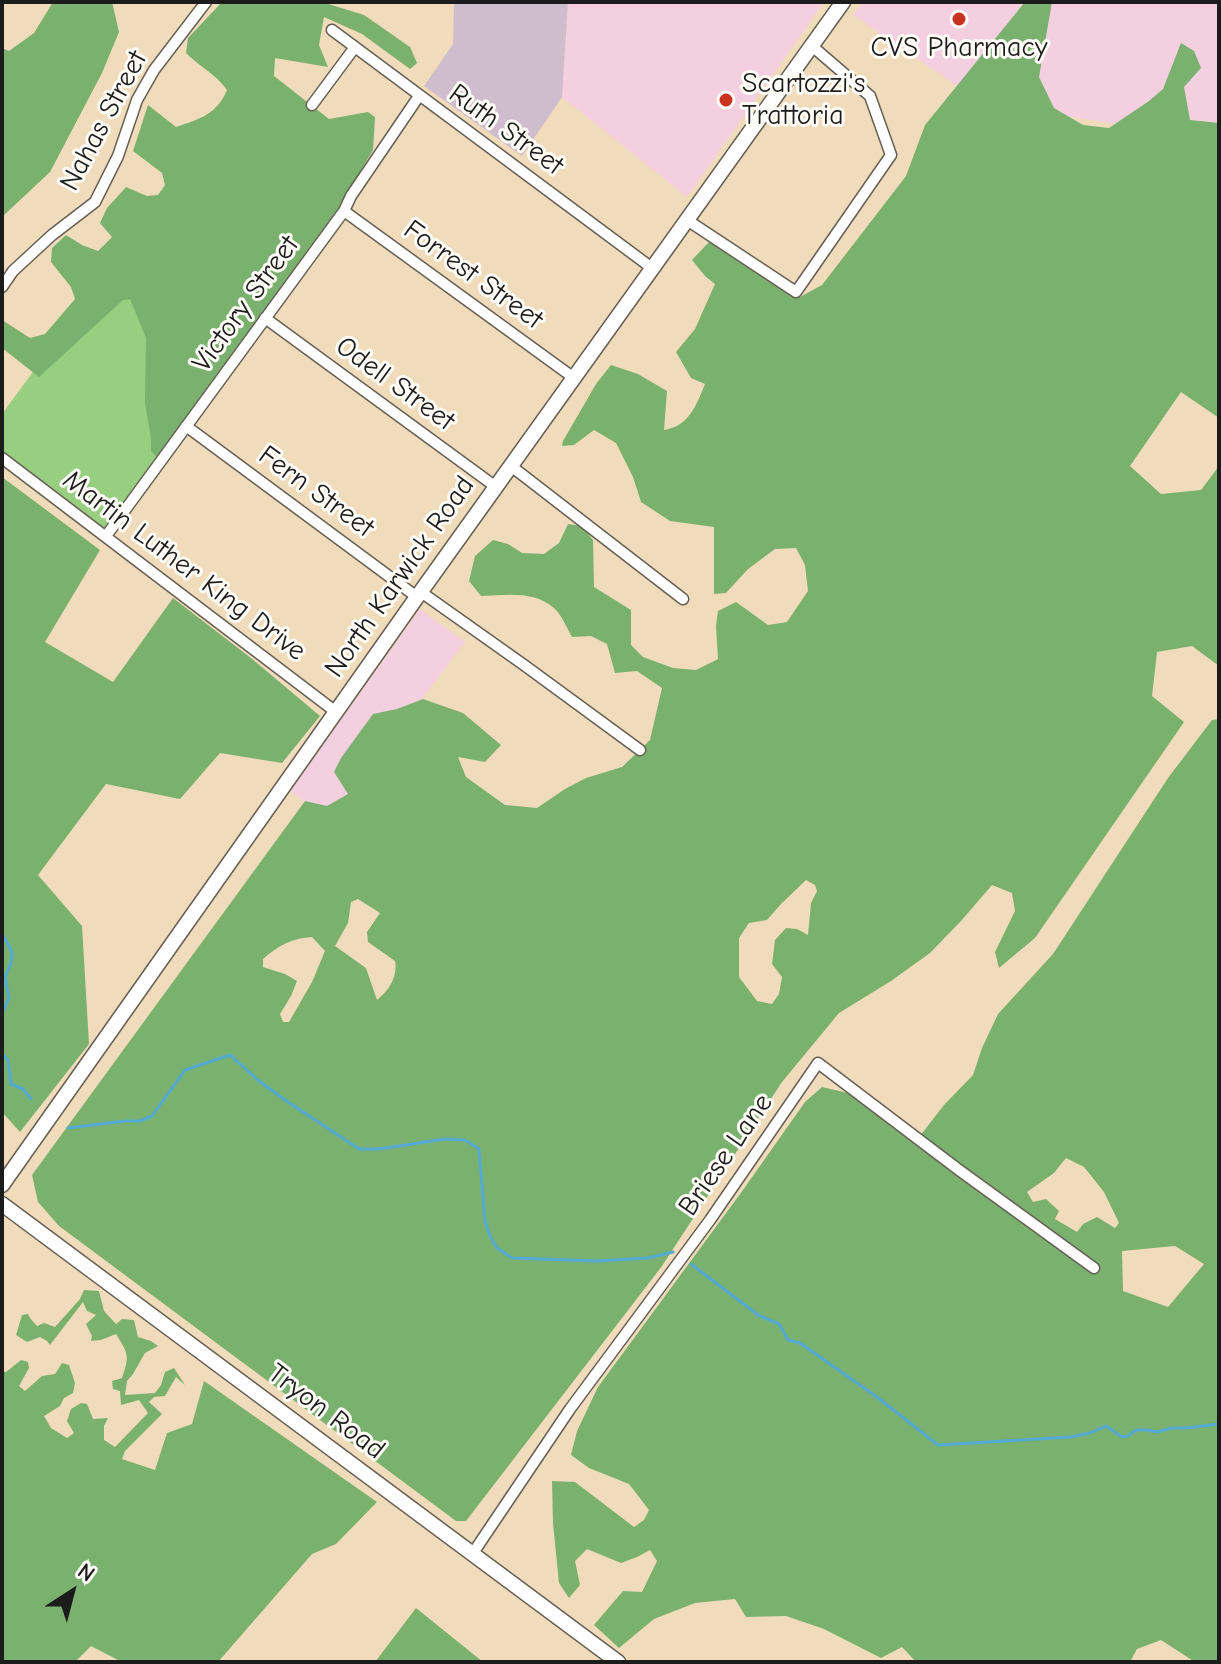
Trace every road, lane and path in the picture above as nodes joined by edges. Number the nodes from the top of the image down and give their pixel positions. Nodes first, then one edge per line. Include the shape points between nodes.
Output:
1 (206, 2) edge
2 (843, 2) edge
3 (332, 30) dead end
4 (812, 46) junction
5 (355, 47) junction
6 (419, 96) junction
7 (312, 105) dead end
8 (344, 211) junction
9 (687, 220) junction
10 (652, 268) junction
11 (2, 287) edge
12 (265, 318) junction
13 (574, 378) junction
14 (186, 426) junction
15 (2, 458) edge
16 (511, 466) junction
17 (496, 487) junction
18 (106, 536) junction
19 (419, 594) junction
20 (683, 599) dead end
21 (336, 712) junction
22 (640, 750) dead end
23 (2, 1185) edge
24 (2, 1204) edge
25 (1094, 1268) dead end
26 (473, 1553) junction
27 (618, 1662) edge

1 - 11 street, Nahas Street via 137,100 95,202 52,235
2 - 4 street, North Karwick Road
3 - 5 street, Ruth Street
4 - 9 street, North Karwick Road
4 - 9 street via 870,96 891,155 796,292
5 - 6 street, Ruth Street
5 - 7 street
6 - 8 street, Victory Street
6 - 10 street, Ruth Street
8 - 12 street, Victory Street
8 - 13 street, Forrest Street
9 - 10 street, North Karwick Road
10 - 13 street, North Karwick Road
12 - 14 street, Victory Street
12 - 17 street, Odell Street
13 - 16 street, North Karwick Road
14 - 18 street, Victory Street
14 - 19 street, Fern Street
15 - 18 street, Martin Luther King Drive
16 - 17 street, North Karwick Road
16 - 20 street
17 - 19 street, North Karwick Road
18 - 21 street, Martin Luther King Drive
19 - 21 street, North Karwick Road
19 - 22 street, Fern Street
21 - 23 street, North Karwick Road
24 - 26 street, Tryon Road
25 - 26 street, Briese Lane via 818,1063
26 - 27 street, Tryon Road

